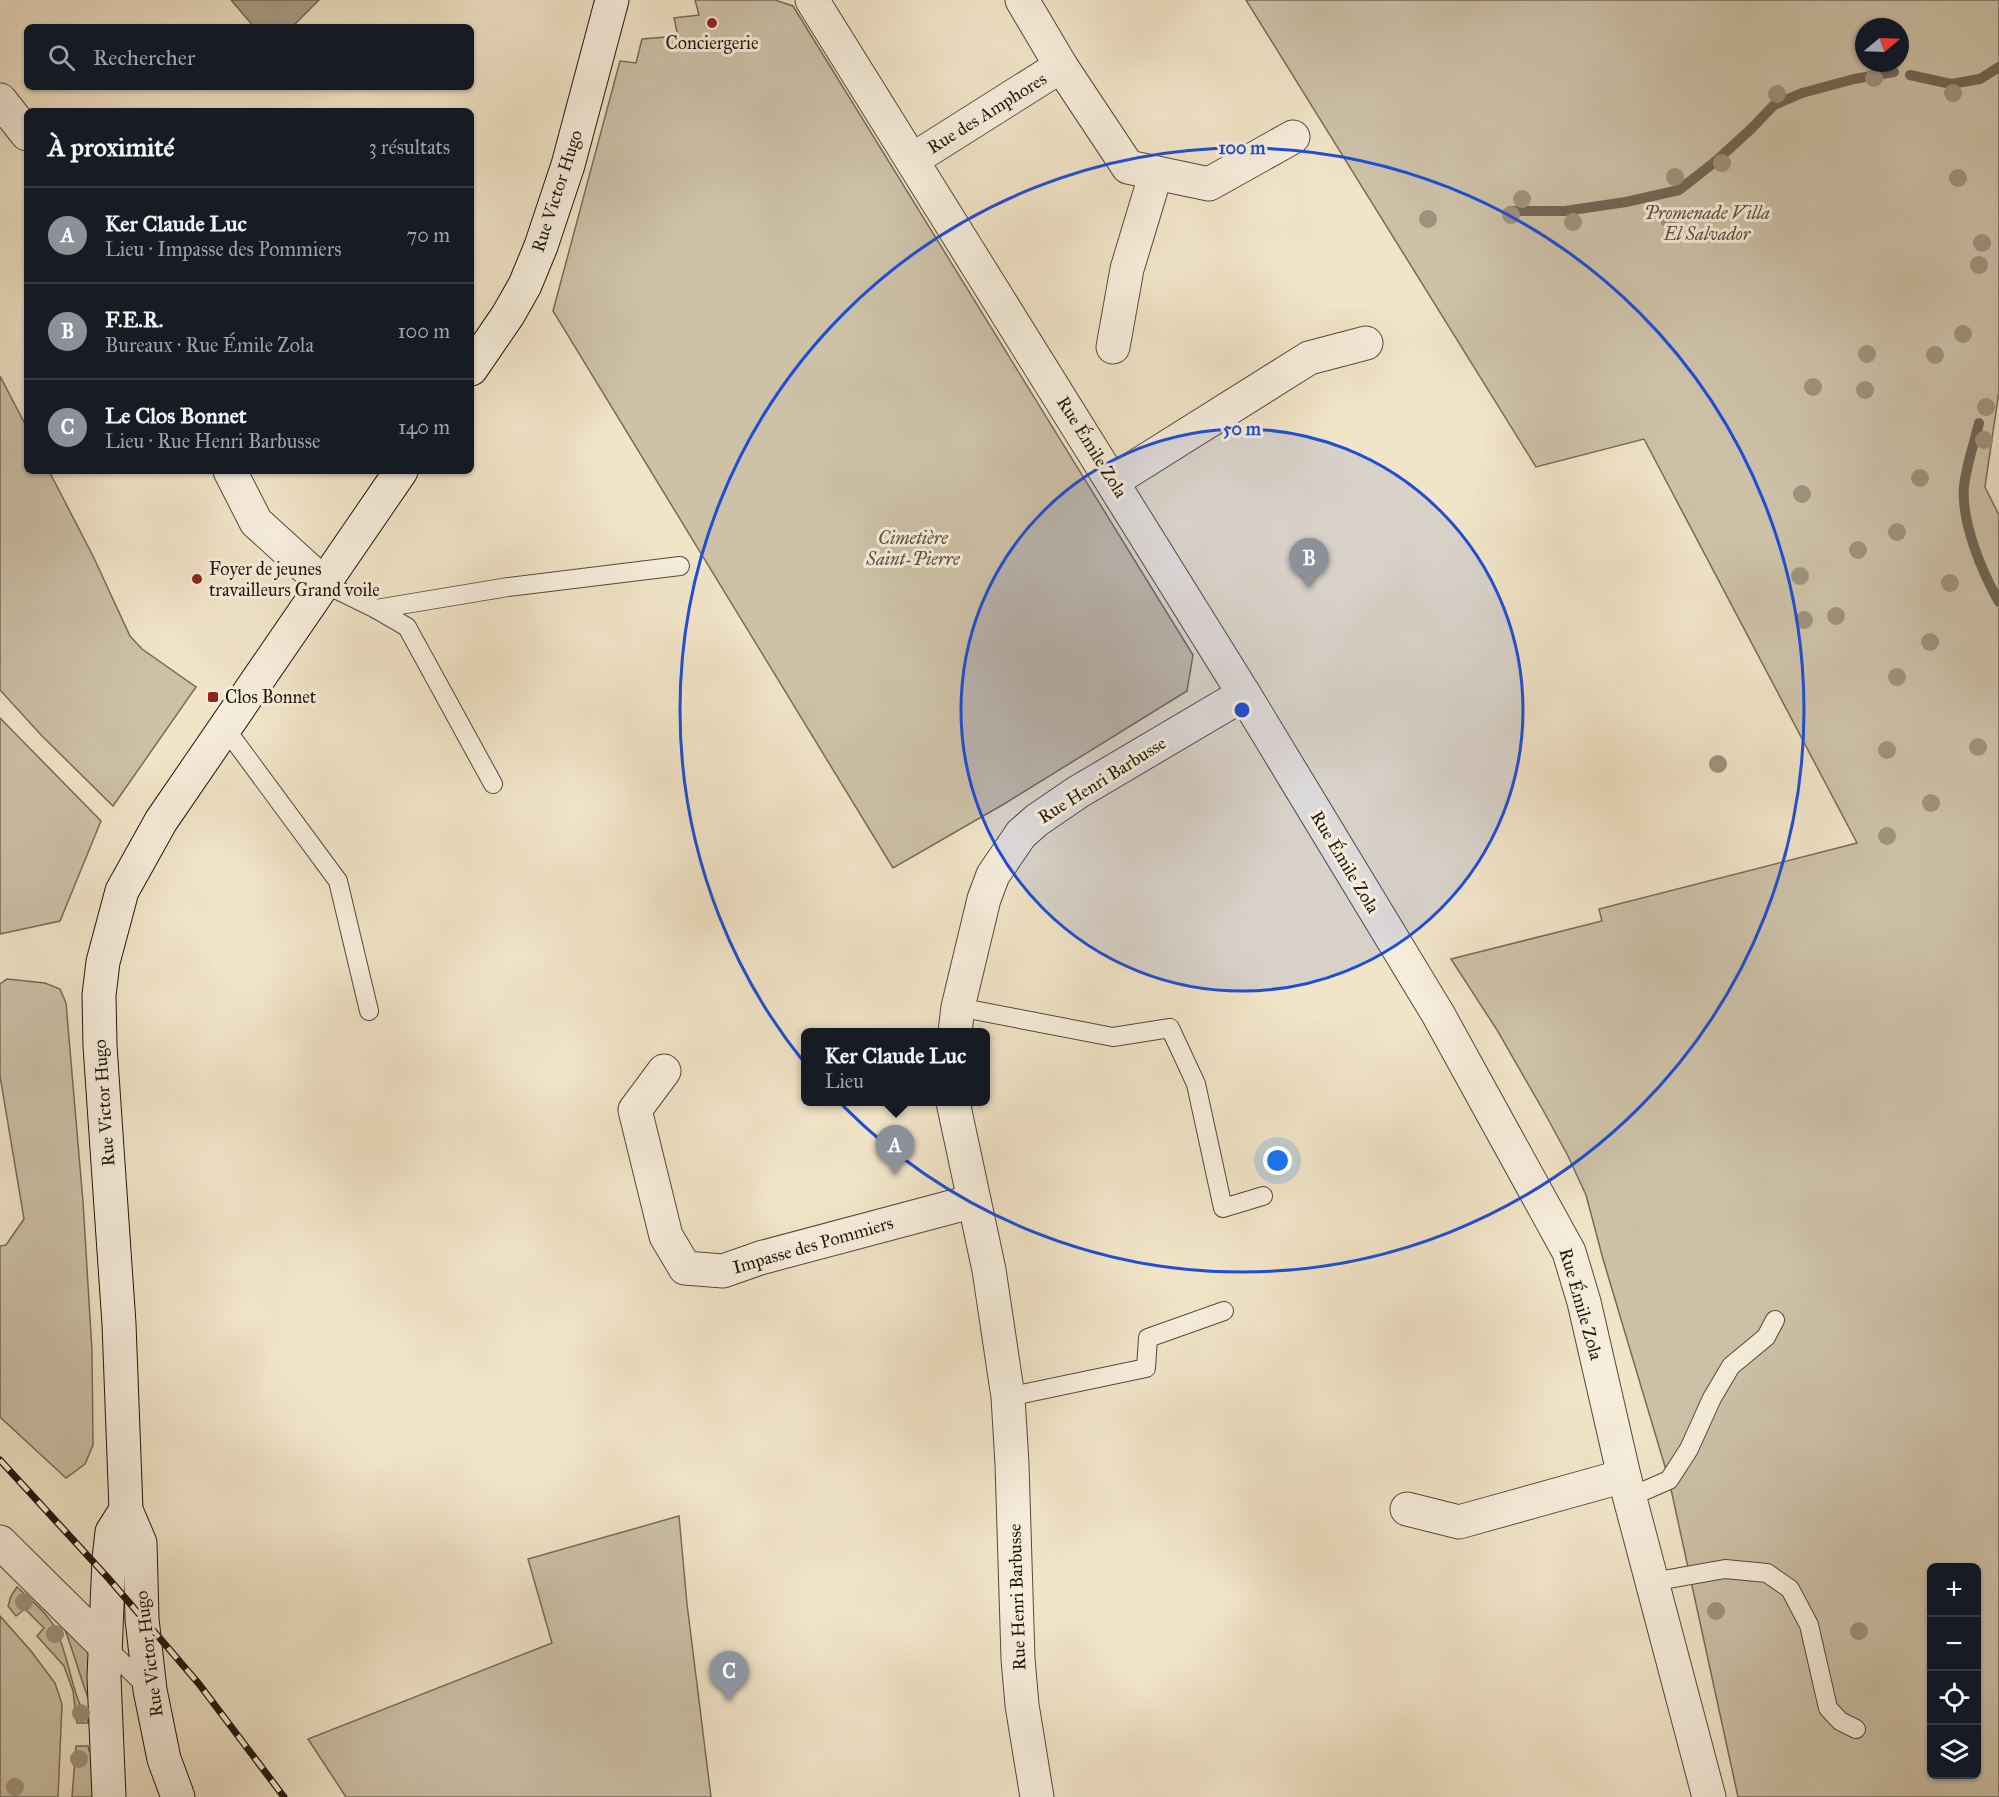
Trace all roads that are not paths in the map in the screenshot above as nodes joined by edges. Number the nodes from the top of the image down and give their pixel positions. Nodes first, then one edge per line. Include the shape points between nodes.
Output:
1 (612, 0) edge
2 (812, 0) edge
3 (1022, 0) edge
4 (1061, 66) junction
5 (0, 100) edge
6 (24, 130) edge
7 (1293, 137) dead end
8 (912, 160) junction
9 (1156, 173) junction
10 (1366, 343) dead end
11 (1113, 347) dead end
12 (474, 365) edge
13 (232, 474) edge
14 (399, 474) edge
15 (1113, 481) junction
16 (680, 566) dead end
17 (323, 583) junction
18 (376, 609) junction
19 (1244, 694) junction
20 (225, 728) junction
21 (493, 784) dead end
22 (369, 1011) dead end
23 (956, 1020) edge
24 (664, 1071) dead end
25 (955, 1106) edge
26 (1263, 1196) dead end
27 (974, 1201) junction
28 (1224, 1311) dead end
29 (1775, 1320) dead end
30 (1008, 1397) junction
31 (1627, 1486) junction
32 (1407, 1509) dead end
33 (126, 1510) junction
34 (0, 1542) edge
35 (1652, 1582) junction
36 (105, 1646) junction
37 (150, 1690) junction
38 (1856, 1729) dead end
39 (108, 1797) edge
40 (178, 1797) edge
41 (1037, 1797) edge
42 (1709, 1797) edge

1 - 12 street, Rue Victor Hugo via 568,165 541,246 525,285
2 - 8 street, Rue Émile Zola
3 - 4 street, Rue des Amphores
4 - 8 street, Rue des Amphores
4 - 9 street, Rue des Amphores via 1128,167
5 - 6 street
7 - 9 street, Rue des Amphores via 1209,184
8 - 15 street, Rue Émile Zola
9 - 11 street via 1127,269
10 - 15 street via 1309,358
13 - 17 street via 256,522
14 - 17 street, Rue Victor Hugo
15 - 19 street, Rue Émile Zola
16 - 18 lane via 508,587
17 - 18 lane
17 - 20 street, Rue Victor Hugo
18 - 21 lane via 407,627
19 - 23 street, Rue Henri Barbusse via 1078,792 1021,834 993,875 984,899
19 - 31 street, Rue Émile Zola via 1438,1014 1569,1252
20 - 22 lane via 338,881
20 - 33 street, Rue Victor Hugo via 161,820 122,891 100,984 100,1046
23 - 26 lane via 1113,1037 1170,1028 1196,1084 1223,1208
24 - 27 street, Impasse des Pommiers via 636,1110 666,1236 685,1268 723,1271
25 - 27 street, Rue Henri Barbusse
27 - 30 street, Rue Henri Barbusse
28 - 30 lane via 1148,1338 1146,1368
29 - 31 lane via 1766,1337 1731,1366 1669,1480
30 - 41 street, Rue Henri Barbusse via 1018,1659
31 - 32 street via 1459,1522
31 - 35 street, Rue Émile Zola
33 - 36 street, Rue Victor Hugo via 112,1532
33 - 37 street, Rue Victor Hugo via 140,1543 142,1619
34 - 36 street
35 - 38 lane via 1725,1569 1767,1573 1790,1589 1809,1625 1828,1708
35 - 42 street, Rue Émile Zola
36 - 37 lane
36 - 39 street, Rue Victor Hugo
37 - 40 street, Rue Victor Hugo via 164,1759

